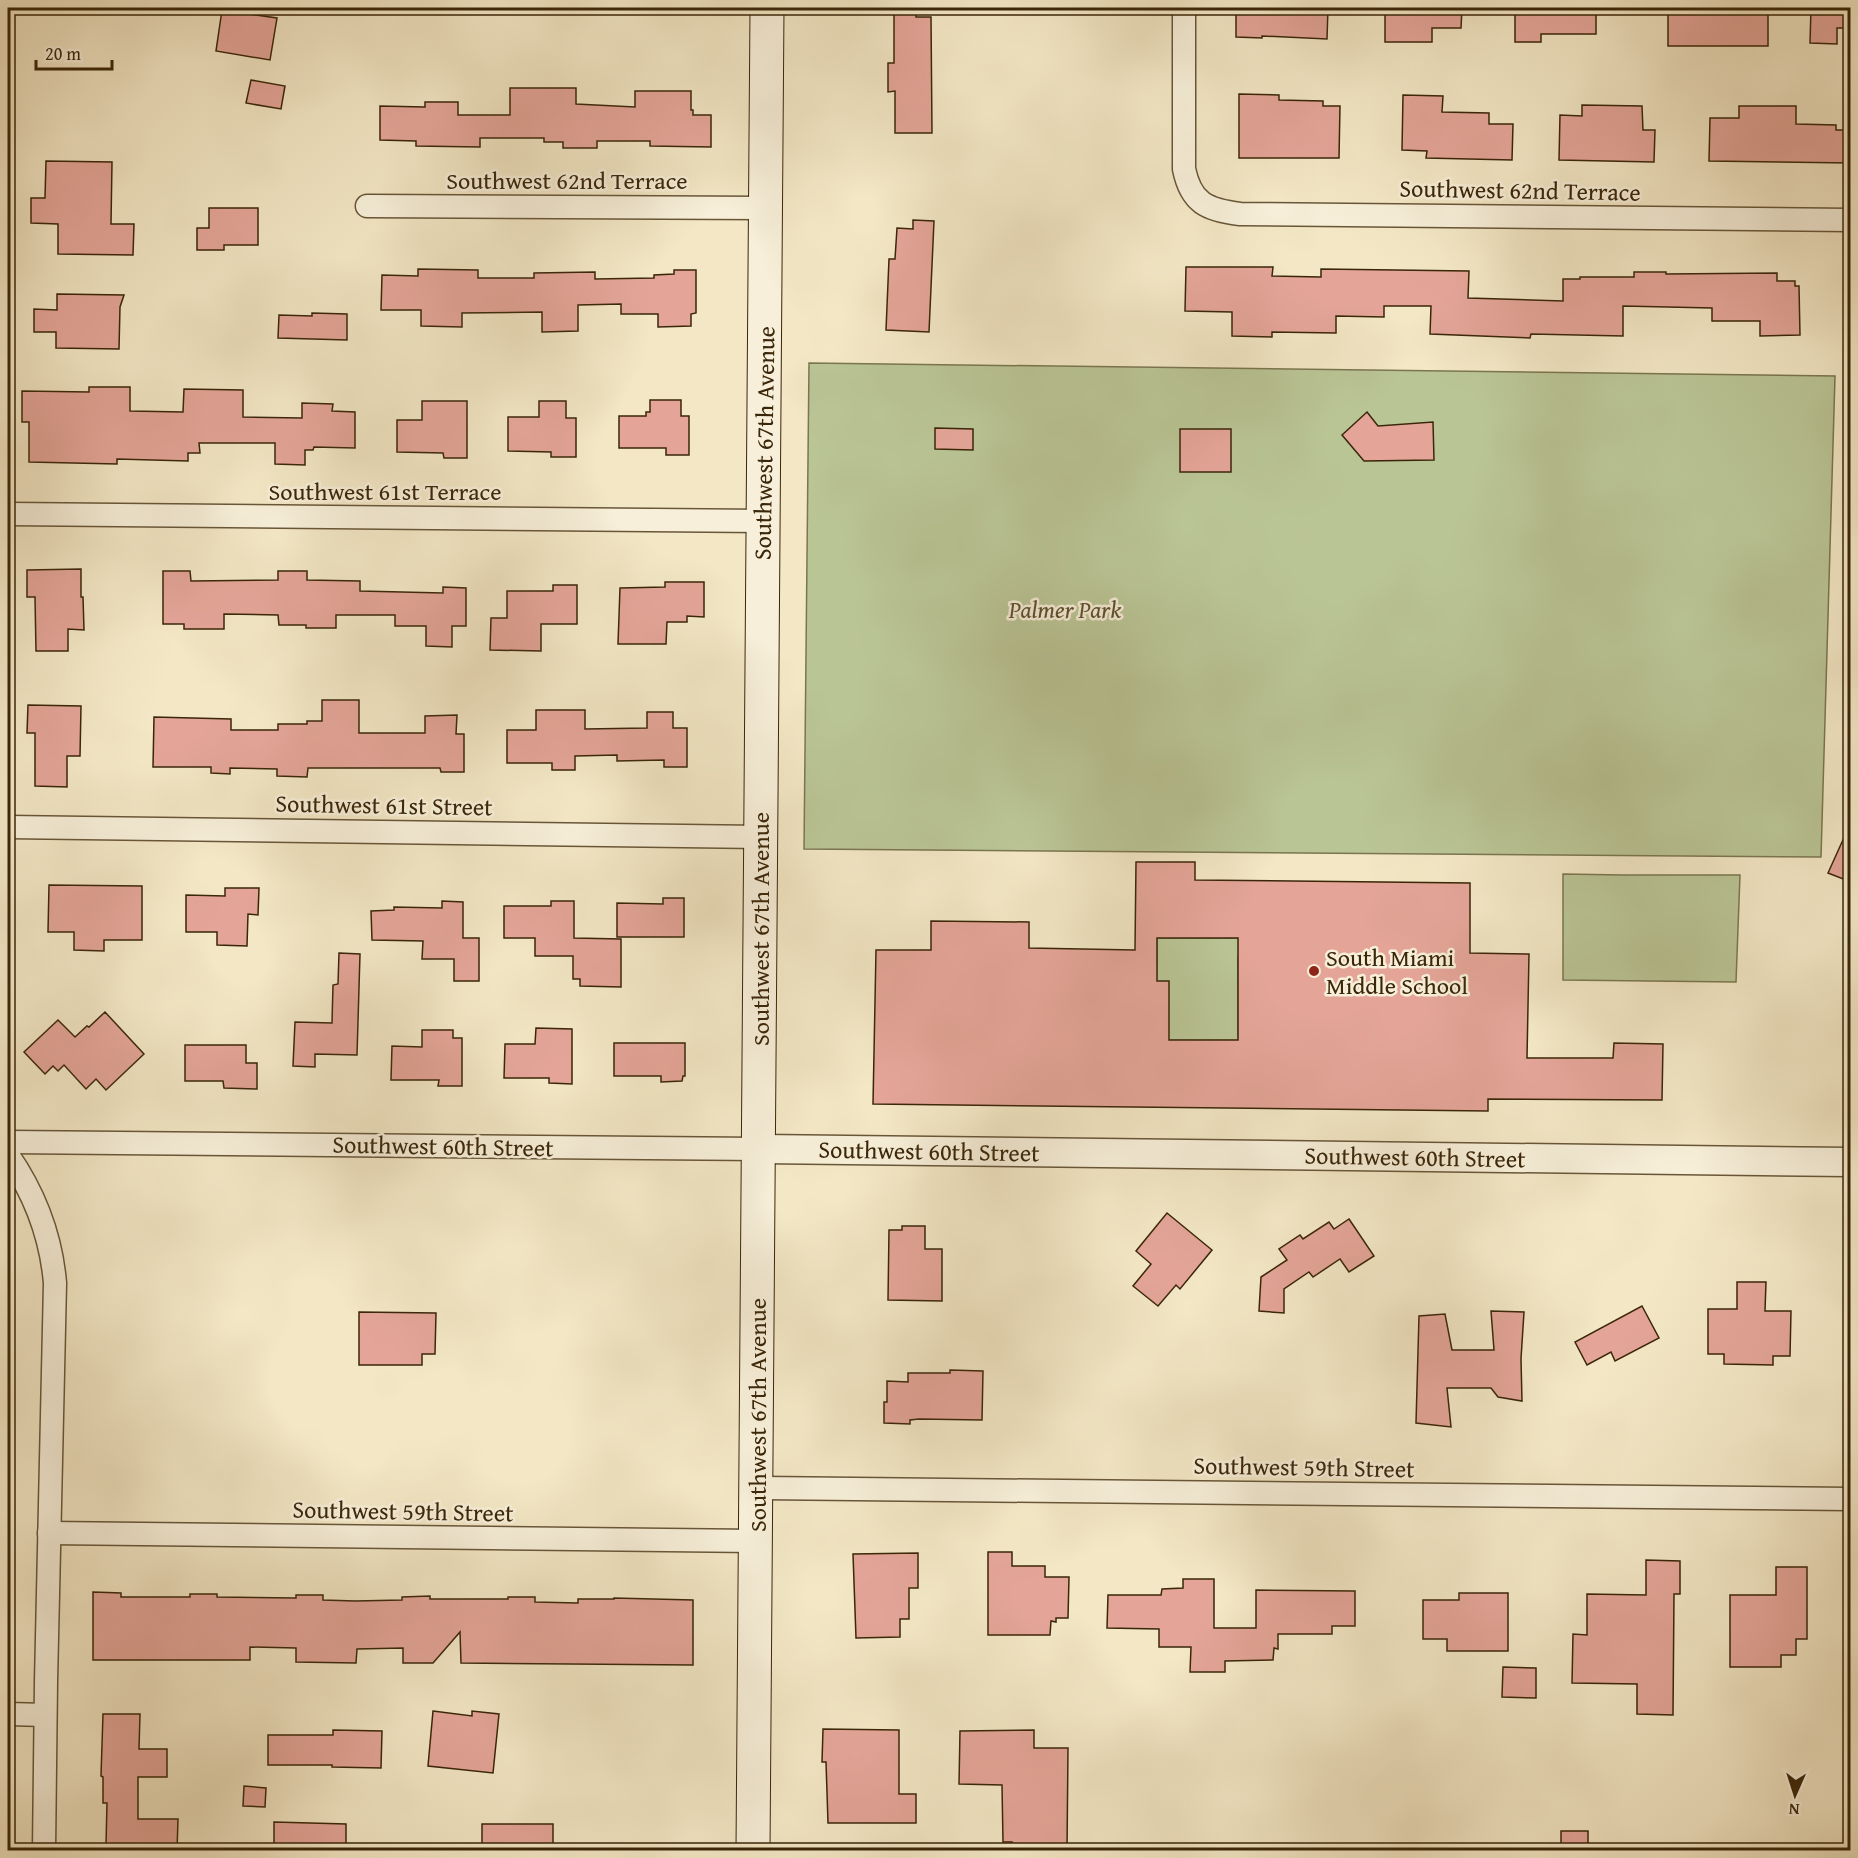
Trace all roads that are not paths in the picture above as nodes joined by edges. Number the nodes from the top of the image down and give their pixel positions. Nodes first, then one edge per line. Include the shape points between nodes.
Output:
1 (767, 8) edge
2 (1184, 8) edge
3 (367, 206) dead end
4 (765, 208) junction
5 (1851, 220) edge
6 (8, 514) edge
7 (763, 521) junction
8 (8, 827) edge
9 (761, 837) junction
10 (8, 1142) edge
11 (759, 1149) junction
12 (8, 1155) edge
13 (1851, 1162) edge
14 (756, 1488) junction
15 (1851, 1499) edge
16 (49, 1533) junction
17 (756, 1541) junction
18 (8, 1714) edge
19 (45, 1715) junction
20 (44, 1851) edge
21 (753, 1851) edge

1 - 4 main road, Southwest 67th Avenue
2 - 5 street, Southwest 62nd Terrace via 1183,159 1194,195 1215,210 1240,214
3 - 4 street, Southwest 62nd Terrace
4 - 7 main road, Southwest 67th Avenue
6 - 7 street, Southwest 61st Terrace
7 - 9 main road, Southwest 67th Avenue
8 - 9 street, Southwest 61st Street
9 - 11 main road, Southwest 67th Avenue
10 - 11 street, Southwest 60th Street
11 - 13 street, Southwest 60th Street
11 - 14 main road, Southwest 67th Avenue
12 - 16 street via 34,1201 54,1261
14 - 15 street, Southwest 59th Street
14 - 17 main road, Southwest 67th Avenue
16 - 17 street, Southwest 59th Street
16 - 19 street
17 - 21 main road, Southwest 67th Avenue
18 - 19 street
19 - 20 street

